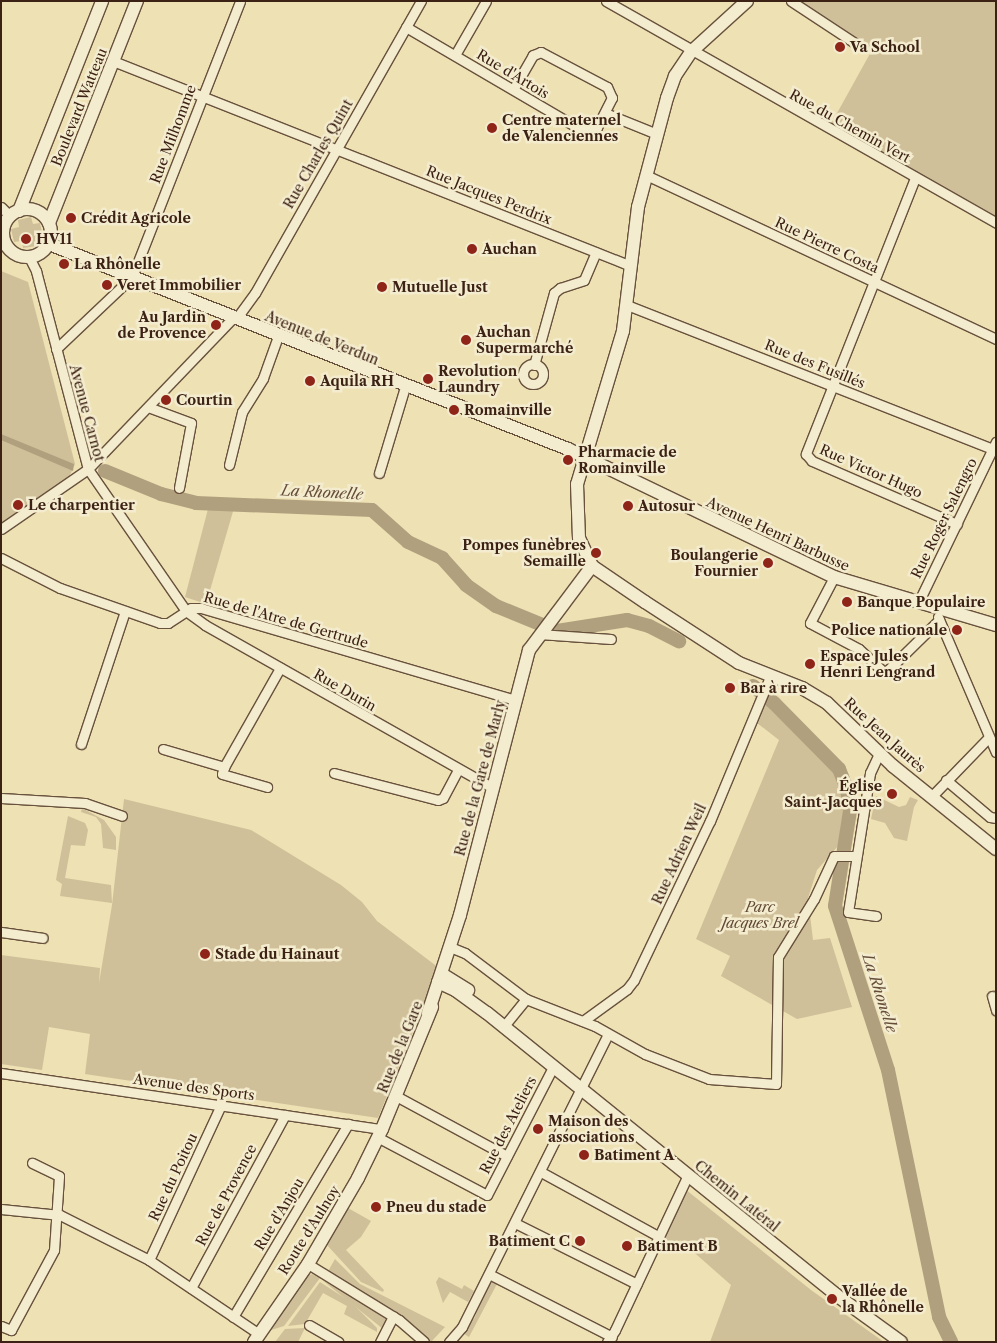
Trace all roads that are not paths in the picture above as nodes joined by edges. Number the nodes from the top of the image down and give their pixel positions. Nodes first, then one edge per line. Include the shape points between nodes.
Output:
1 (102, 1) edge
2 (137, 1) edge
3 (240, 1) edge
4 (421, 1) edge
5 (486, 1) edge
6 (606, 1) edge
7 (747, 1) edge
8 (791, 1) edge
9 (406, 27) junction
10 (858, 45) dead end
11 (691, 52) junction
12 (455, 55) junction
13 (113, 61) junction
14 (514, 88) junction
15 (202, 96) junction
16 (605, 113) junction
17 (657, 134) junction
18 (337, 150) junction
19 (646, 175) junction
20 (915, 178) junction
21 (10, 211) edge
22 (49, 224) junction
23 (996, 224) edge
24 (2, 234) edge
25 (49, 244) junction
26 (596, 252) junction
27 (7, 254) edge
28 (30, 257) junction
29 (631, 266) junction
30 (132, 277) junction
31 (873, 282) junction
32 (627, 305) junction
33 (235, 318) junction
34 (278, 336) junction
35 (996, 339) edge
36 (56, 349) junction
37 (534, 365) dead end
38 (833, 386) junction
39 (405, 387) junction
40 (148, 407) junction
41 (995, 447) edge
42 (586, 457) junction
43 (228, 465) dead end
44 (88, 469) junction
45 (379, 473) dead end
46 (179, 488) dead end
47 (957, 524) junction
48 (1, 529) edge
49 (1, 558) edge
50 (592, 566) junction
51 (834, 578) junction
52 (918, 603) junction
53 (125, 611) junction
54 (186, 611) junction
55 (938, 615) junction
56 (996, 625) edge
57 (541, 632) junction
58 (612, 639) dead end
59 (280, 668) junction
60 (768, 683) junction
61 (516, 700) junction
62 (989, 736) junction
63 (81, 744) dead end
64 (163, 749) dead end
65 (996, 752) edge
66 (879, 754) junction
67 (224, 767) junction
68 (458, 770) junction
69 (334, 773) dead end
70 (946, 780) junction
71 (266, 788) dead end
72 (493, 788) junction
73 (932, 796) junction
74 (1, 798) edge
75 (122, 816) dead end
76 (996, 818) edge
77 (996, 849) edge
78 (853, 856) junction
79 (876, 916) dead end
80 (1, 932) edge
81 (43, 938) dead end
82 (454, 948) junction
83 (443, 979) junction
84 (992, 996) dead end
85 (526, 999) junction
86 (996, 1010) edge
87 (583, 1022) junction
88 (504, 1026) junction
89 (608, 1034) junction
90 (553, 1066) junction
91 (1, 1073) edge
92 (582, 1090) junction
93 (396, 1096) junction
94 (222, 1105) junction
95 (285, 1114) junction
96 (348, 1124) junction
97 (380, 1133) junction
98 (507, 1156) junction
99 (32, 1163) dead end
100 (541, 1172) junction
101 (688, 1175) junction
102 (487, 1195) joint
103 (1, 1209) edge
104 (56, 1213) junction
105 (515, 1223) junction
106 (658, 1236) junction
107 (149, 1260) junction
108 (308, 1264) junction
109 (489, 1274) junction
110 (636, 1284) junction
111 (191, 1288) junction
112 (394, 1316) junction
113 (233, 1317) junction
114 (1, 1326) edge
115 (310, 1326) dead end
116 (256, 1338) edge
117 (609, 1339) edge
118 (338, 1342) edge
119 (380, 1342) edge
120 (424, 1342) edge
121 (448, 1342) edge
122 (901, 1342) edge

1 - 21 main road, Boulevard Watteau
2 - 13 main road, Boulevard Watteau
3 - 15 street, Rue Milhomme
4 - 9 street, Rue Charles Quint
5 - 12 street
6 - 11 street, Rue du Chemin Vert
7 - 11 main road
8 - 10 street
9 - 12 street, Rue d'Artois
9 - 18 street, Rue Charles Quint
11 - 17 main road via 672,82
11 - 20 street, Rue du Chemin Vert
12 - 14 street, Rue d'Artois
13 - 15 street, Rue Jacques Perdrix
13 - 22 main road, Boulevard Watteau
14 - 16 street, Rue d'Artois via 520,96 584,130 597,127
14 - 16 street via 533,55 543,52 609,89 612,98
15 - 18 street, Rue Jacques Perdrix
15 - 30 street, Rue Milhomme
16 - 17 street
17 - 19 main road
18 - 26 street, Rue Jacques Perdrix
18 - 33 street, Rue Charles Quint via 255,293
19 - 29 main road via 636,220
19 - 31 street, Rue Pierre Costa
20 - 23 street, Rue du Chemin Vert
20 - 31 street
21 - 22 main road via 37,211
21 - 24 main road
22 - 25 main road
24 - 27 main road
25 - 28 main road via 41,253
25 - 30 main road, Avenue de Verdun
26 - 29 street, Rue Jacques Perdrix
26 - 37 street via 584,280 554,293
27 - 28 main road
28 - 36 street, Avenue Carnot
29 - 32 main road
30 - 33 main road, Avenue de Verdun
30 - 36 street
31 - 35 street, Rue Pierre Costa
31 - 38 street
32 - 38 street, Rue des Fusillés
32 - 42 main road via 620,344
33 - 34 main road, Avenue de Verdun
33 - 40 street, Rue Charles Quint
34 - 39 main road, Avenue de Verdun
34 - 43 street via 263,378 242,412
36 - 44 street, Avenue Carnot
38 - 41 street, Rue des Fusillés
38 - 47 street, Rue Victor Hugo via 806,452 812,460
39 - 42 main road, Avenue de Verdun
39 - 45 street
40 - 44 street, Rue Charles Quint
40 - 46 street via 191,423
41 - 47 street, Rue Roger Salengro
42 - 50 main road via 577,484 576,513 581,544
42 - 51 main road, Avenue Henri Barbusse
44 - 48 street, Rue Charles Quint
44 - 54 street, Avenue Carnot
47 - 52 street, Rue Roger Salengro
49 - 53 street, Rue de l'Atre de Gertrude via 60,588
50 - 57 main road, Rue de la Gare de Marly
50 - 60 main road, Rue Jean Jaurès
51 - 52 main road, Avenue Henri Barbusse
51 - 55 street via 810,623 862,650 885,673
52 - 55 main road, Avenue Henri Barbusse
53 - 54 street, Rue de l'Atre de Gertrude via 163,624
53 - 63 street
54 - 59 street, Rue Durin
54 - 61 street, Rue de l'Atre de Gertrude via 205,608
55 - 56 main road, Avenue Henri Barbusse
55 - 62 street
57 - 58 street
57 - 61 main road, Rue de la Gare de Marly via 529,650
59 - 67 street
59 - 68 street, Rue Durin
60 - 66 main road, Rue Jean Jaurès via 802,688 826,703
60 - 87 street, Rue Adrien Weil via 710,821 634,980
61 - 72 main road, Rue de la Gare de Marly
62 - 65 street
62 - 70 street
64 - 67 street
66 - 73 main road, Rue Jean Jaurès
66 - 78 street via 870,773
67 - 71 street via 222,774
68 - 69 street via 443,798 438,800
68 - 72 street, Rue Durin
70 - 73 street
70 - 76 street via 990,817
72 - 82 main road, Rue de la Gare de Marly
73 - 77 main road, Rue Jean Jaurès
74 - 75 street via 85,803
78 - 79 street via 848,912
78 - 89 street via 837,855 777,961 776,1084 709,1079 645,1054
80 - 81 street
82 - 83 main road
82 - 85 street
83 - 88 main road, Chemin Latéral via 477,998 487,1013
83 - 93 main road, Rue de la Gare
84 - 86 street
85 - 87 street
85 - 88 street
87 - 89 street
88 - 90 main road, Chemin Latéral
89 - 92 street
90 - 92 main road, Chemin Latéral
90 - 98 street, Rue des Ateliers
91 - 94 street, Avenue des Sports
92 - 100 street
92 - 101 main road, Chemin Latéral
93 - 97 main road, Rue de la Gare
93 - 98 street
94 - 95 street, Avenue des Sports
94 - 107 street, Rue du Poitou
95 - 96 street, Avenue des Sports
95 - 111 street, Rue de Provence
96 - 97 street, Avenue des Sports
96 - 113 street, Rue d'Anjou
97 - 102 street, Avenue des Sports
97 - 108 main road, Route d'Aulnoy via 343,1206
98 - 102 street, Rue des Ateliers
99 - 104 street via 59,1176
100 - 105 street
100 - 106 street
101 - 106 street
101 - 122 main road, Chemin Latéral via 836,1295
103 - 104 street
104 - 107 street
104 - 114 street via 52,1257 11,1330
105 - 109 street
105 - 110 street
106 - 110 street
107 - 111 street
108 - 112 street
108 - 116 main road, Route d'Aulnoy
109 - 117 street
109 - 121 street via 462,1327
110 - 117 street
111 - 113 street
112 - 119 street
112 - 120 street
113 - 116 street
115 - 118 street

